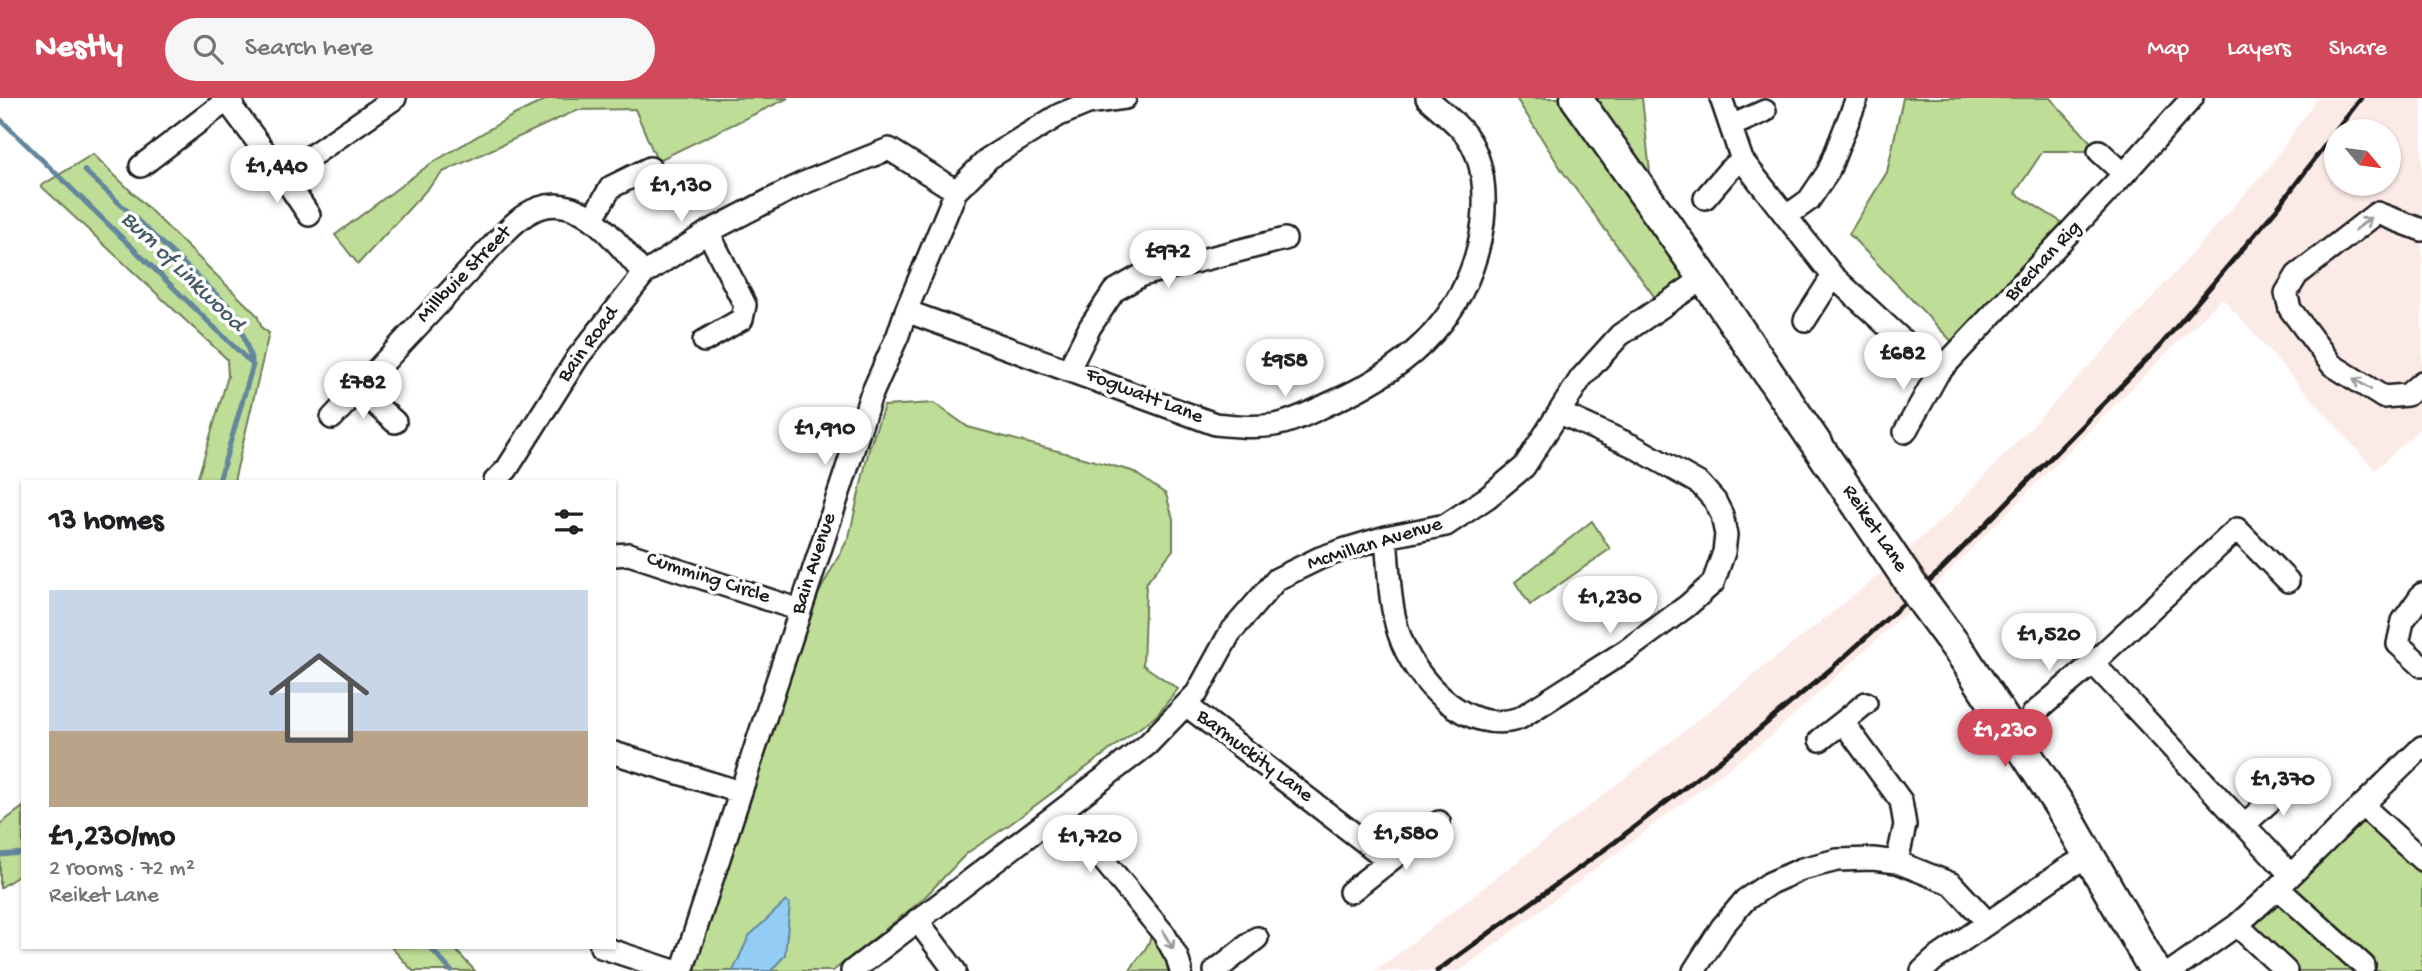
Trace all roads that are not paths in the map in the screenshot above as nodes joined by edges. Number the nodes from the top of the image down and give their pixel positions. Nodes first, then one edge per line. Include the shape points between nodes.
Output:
1 (231, 98) edge
2 (394, 98) edge
3 (1125, 98) edge
4 (1427, 98) edge
5 (1576, 98) edge
6 (1721, 98) edge
7 (1857, 98) edge
8 (2192, 98) edge
9 (1765, 111) dead end
10 (1731, 126) junction
11 (2099, 151) dead end
12 (1742, 159) junction
13 (141, 166) dead end
14 (650, 167) dead end
15 (280, 172) junction
16 (2124, 174) junction
17 (956, 191) junction
18 (1705, 198) dead end
19 (309, 215) dead end
20 (1788, 215) junction
21 (593, 217) junction
22 (2421, 228) edge
23 (708, 232) junction
24 (1285, 239) dead end
25 (644, 274) junction
26 (1833, 276) junction
27 (1704, 278) junction
28 (906, 311) junction
29 (1805, 320) dead end
30 (704, 341) dead end
31 (1069, 369) junction
32 (1938, 373) junction
33 (2422, 382) edge
34 (358, 389) junction
35 (1560, 413) junction
36 (332, 418) dead end
37 (395, 422) dead end
38 (1905, 432) dead end
39 (496, 480) edge
40 (1386, 537) junction
41 (616, 555) edge
42 (2288, 581) dead end
43 (2422, 594) edge
44 (800, 610) junction
45 (2092, 663) junction
46 (2422, 666) edge
47 (1866, 703) dead end
48 (1186, 705) junction
49 (2033, 714) dead end
50 (1843, 722) junction
51 (1820, 740) dead end
52 (2422, 747) edge
53 (616, 754) edge
54 (2293, 780) dead end
55 (740, 792) junction
56 (2361, 805) junction
57 (1063, 811) junction
58 (1439, 822) dead end
59 (2244, 825) junction
60 (2090, 855) junction
61 (1388, 860) junction
62 (2422, 860) edge
63 (1896, 862) junction
64 (2284, 881) junction
65 (1350, 892) dead end
66 (917, 920) junction
67 (1988, 923) junction
68 (2237, 925) junction
69 (1257, 938) dead end
70 (607, 949) edge
71 (2364, 966) dead end
72 (674, 971) edge
73 (682, 971) edge
74 (852, 971) edge
75 (955, 971) edge
76 (1181, 971) edge
77 (1215, 971) edge
78 (1695, 971) edge
79 (1922, 971) edge
80 (2155, 971) edge
81 (2172, 971) edge
82 (2286, 971) edge

1 - 13 street
1 - 15 street via 233,109
2 - 15 street via 288,173
3 - 17 street, Bain Avenue via 1088,103 1059,115 989,158
4 - 31 street, Fogwatt Lane via 1466,136 1478,160 1486,198 1472,270 1450,314 1422,347 1366,387 1276,425 1247,427 1215,424
5 - 27 street, Reiket Lane
6 - 10 street
7 - 20 street via 1828,172 1809,200
8 - 16 street, Brechan Rig
9 - 10 street
10 - 12 street
11 - 16 street
12 - 18 street
12 - 20 street
14 - 21 street via 611,187
15 - 19 street
16 - 32 street, Brechan Rig
17 - 23 street, Bain Road via 888,149 801,184
17 - 28 street, Bain Avenue
20 - 26 street
21 - 25 street
21 - 34 street, Millbuie Street via 559,206 539,208 518,220
33 -> 22 street via 2407,395 2383,397 2332,365 2290,309 2286,293 2297,275 2377,213
23 - 25 street, Bain Road
23 - 30 street via 745,305 742,319
24 - 31 street via 1142,275 1114,291
25 - 39 street, Bain Road via 578,357
26 - 29 street
26 - 32 street
27 - 35 street, McMillan Avenue via 1620,335 1581,378
27 - 60 street, Reiket Lane, bridge via 1963,656
28 - 31 street, Fogwatt Lane
28 - 44 street, Bain Avenue via 870,398
32 - 38 street, Brechan Rig
34 - 36 street, Millbuie Street
34 - 37 street
35 - 40 street, McMillan Avenue via 1524,467 1488,498 1446,525
35 - 40 street via 1633,446 1700,484 1722,515 1724,552 1713,583 1627,650 1520,718 1499,722 1476,719 1437,692 1410,659 1398,633
40 - 48 street, McMillan Avenue via 1320,558 1277,579 1230,633
41 - 44 street, Cumming Circle via 629,554
42 - 45 street via 2237,528
43 - 46 street via 2403,621 2399,644
44 - 55 street, Bain Avenue
45 - 49 street
45 - 59 street
47 - 50 street
48 - 57 street, McMillan Avenue via 1147,745
48 - 61 street, Barmuckity Lane
50 - 51 street
50 - 63 street via 1901,801 1905,825
52 - 56 street
53 - 55 street
54 - 59 street
55 - 73 street, Bain Avenue
56 - 62 street
56 - 64 street
57 - 66 street, McMillan Avenue
57 -> 76 street via 1148,912
58 - 61 street
59 - 64 street
60 - 67 street
60 - 80 street, Reiket Lane
61 - 65 street
63 - 67 street via 1952,884
63 - 78 street via 1837,860 1770,883 1745,900
64 - 68 street
64 - 71 street
66 - 74 street, McMillan Avenue
66 - 75 street
67 - 79 street
68 - 81 street
68 - 82 street
69 - 77 street
70 - 72 street

